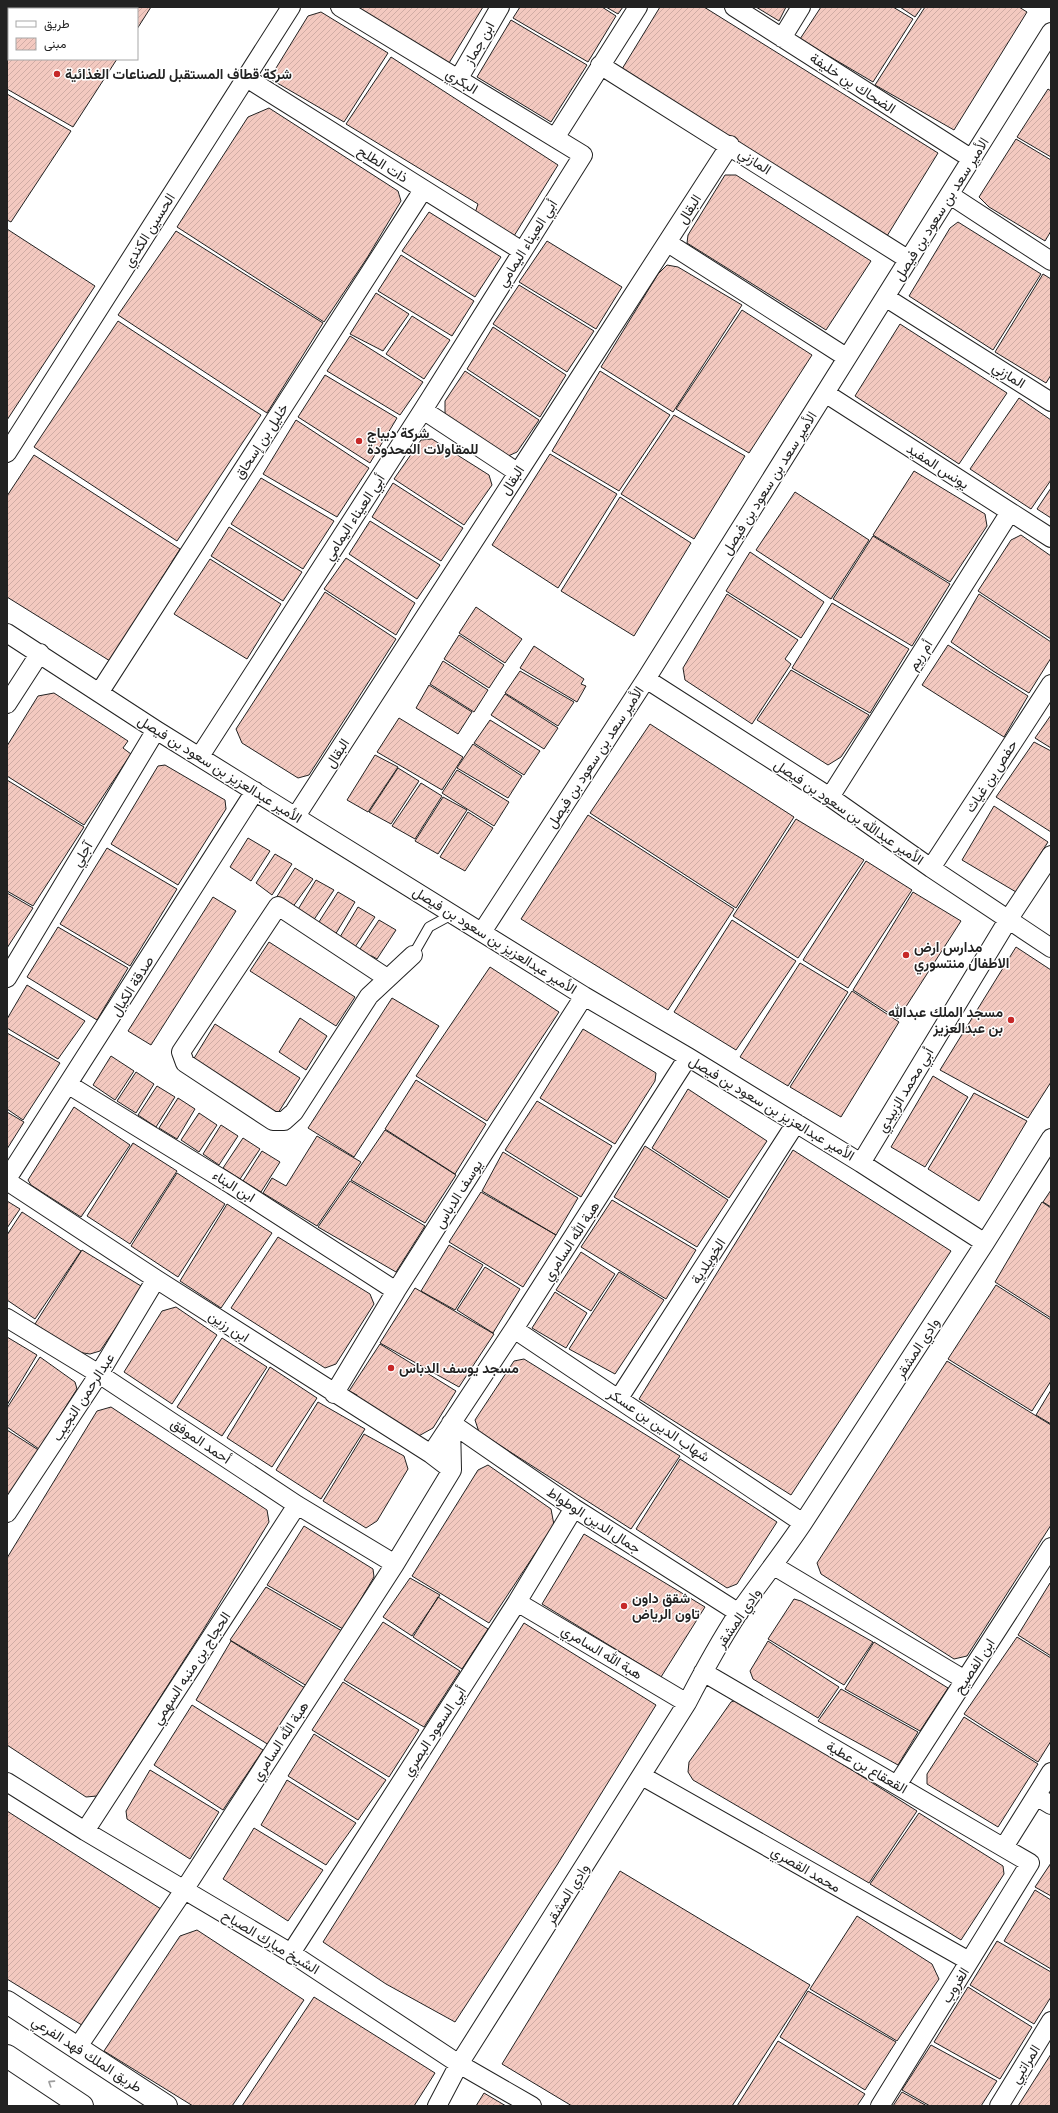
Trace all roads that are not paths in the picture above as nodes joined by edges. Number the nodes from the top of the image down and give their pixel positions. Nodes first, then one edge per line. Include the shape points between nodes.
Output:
1 (291, 7) edge
2 (340, 7) edge
3 (500, 7) edge
4 (638, 7) edge
5 (734, 7) edge
6 (801, 7) edge
7 (1051, 32) edge
8 (782, 38) junction
9 (600, 65) junction
10 (245, 77) junction
11 (459, 78) junction
12 (555, 138) junction
13 (730, 145) junction
14 (584, 155) joint
15 (972, 159) junction
16 (423, 190) junction
17 (950, 195) junction
18 (668, 243) junction
19 (522, 251) junction
20 (909, 260) junction
21 (1051, 261) edge
22 (885, 297) junction
23 (846, 357) junction
24 (825, 393) junction
25 (1050, 401) edge
26 (423, 410) junction
27 (7, 453) edge
28 (517, 472) junction
29 (1010, 512) junction
30 (1051, 538) edge
31 (7, 633) edge
32 (40, 653) junction
33 (646, 679) junction
34 (1051, 684) edge
35 (99, 693) junction
36 (7, 704) edge
37 (156, 730) junction
38 (200, 756) junction
39 (256, 791) junction
40 (830, 797) junction
41 (296, 816) junction
42 (1051, 855) edge
43 (931, 868) junction
44 (453, 914) junction
45 (1008, 920) junction
46 (482, 932) junction
47 (1051, 948) edge
48 (413, 955) joint
49 (7, 978) edge
50 (387, 978) junction
51 (584, 996) junction
52 (688, 1057) junction
53 (69, 1085) junction
54 (796, 1123) junction
55 (1051, 1138) edge
56 (861, 1163) junction
57 (7, 1180) edge
58 (985, 1243) junction
59 (156, 1279) junction
60 (396, 1291) junction
61 (7, 1318) edge
62 (514, 1329) junction
63 (99, 1374) junction
64 (334, 1394) junction
65 (619, 1398) junction
66 (450, 1423) junction
67 (431, 1454) junction
68 (452, 1470) junction
69 (297, 1505) junction
70 (574, 1508) junction
71 (7, 1513) edge
72 (803, 1522) junction
73 (1051, 1547) edge
74 (395, 1564) junction
75 (774, 1566) junction
76 (517, 1602) junction
77 (739, 1613) junction
78 (703, 1672) junction
79 (965, 1680) junction
80 (687, 1702) junction
81 (1051, 1772) edge
82 (642, 1776) junction
83 (7, 1782) edge
84 (897, 1785) junction
85 (1044, 1800) edge
86 (85, 1831) junction
87 (1004, 1846) junction
88 (1030, 1863) joint
89 (184, 1890) junction
90 (291, 1953) junction
91 (969, 1961) junction
92 (7, 2002) edge
93 (1051, 2021) edge
94 (77, 2048) junction
95 (7, 2056) edge
96 (459, 2064) junction
97 (82, 2106) edge
98 (166, 2106) edge
99 (437, 2106) edge
100 (532, 2106) edge
101 (880, 2106) edge
102 (999, 2106) edge

1 - 10 street, الحسين الكندي
2 - 11 street, البكري
3 - 11 street, ابن جماز
4 - 9 street
5 - 8 street, الضحاك بن خليفة
6 - 8 street
7 - 15 street, الأمير سعد بن سعود بن فيصل
8 - 15 street, الضحاك بن خليفة
9 - 12 street
9 - 13 street, المازني
10 - 16 street, ذات الطلح
10 - 27 street, الحسين الكندي
11 - 12 street, البكري
12 - 14 street, البكري
13 - 18 street, البقال
13 - 20 street, المازني
14 - 19 street, أبي العيناء اليمامي
15 - 17 street, الأمير سعد بن سعود بن فيصل
16 - 19 street, ذات الطلح
16 - 35 street, خليل بن إسحاق
17 - 20 street, الأمير سعد بن سعود بن فيصل
17 - 21 street
18 - 23 street
18 - 28 street, البقال
19 - 26 street, أبي العيناء اليمامي
20 - 22 street, الأمير سعد بن سعود بن فيصل
22 - 23 street, الأمير سعد بن سعود بن فيصل
22 - 25 street, المازني
23 - 24 street, الأمير سعد بن سعود بن فيصل
24 - 29 street, يونس المفيد
24 - 33 street, الأمير سعد بن سعود بن فيصل
26 - 28 street
26 - 38 street, أبي العيناء اليمامي
28 - 41 street, البقال
29 - 30 street, يونس المفيد
29 - 40 street, أم ريم
31 - 32 street, الأمير عبدالعزيز بن سعود بن فيصل
32 - 35 street, الأمير عبدالعزيز بن سعود بن فيصل
32 - 36 street
33 - 40 street, الأمير عبدالله بن سعود بن فيصل
33 - 46 street, الأمير سعد بن سعود بن فيصل
34 - 43 street, حفص بن غياث
35 - 37 street, الأمير عبدالعزيز بن سعود بن فيصل
37 - 38 street, الأمير عبدالعزيز بن سعود بن فيصل
37 - 49 street, آجلي
38 - 39 street, الأمير عبدالعزيز بن سعود بن فيصل
39 - 41 street, الأمير عبدالعزيز بن سعود بن فيصل
39 - 53 street, صدقة الكيال
40 - 43 street, الأمير عبدالله بن سعود بن فيصل
41 - 44 street, الأمير عبدالعزيز بن سعود بن فيصل
42 - 45 street, أبي محمد الزبيدي
43 - 45 street, الأمير عبدالله بن سعود بن فيصل
44 - 46 street, الأمير عبدالعزيز بن سعود بن فيصل
44 - 48 lane via 430,927
45 - 47 street, الأمير عبدالله بن سعود بن فيصل
45 - 56 street, أبي محمد الزبيدي
46 - 51 street, الأمير عبدالعزيز بن سعود بن فيصل
48 - 50 street
50 - 50 street via 369,996 294,1112 284,1121 272,1121 185,1063 181,1057 181,1052 278,906
51 - 52 street, الأمير عبدالعزيز بن سعود بن فيصل
51 - 60 street, يوسف الدباس
52 - 54 street, الأمير عبدالعزيز بن سعود بن فيصل
52 - 62 street, هبة الله السامري
53 - 57 street, صدقة الكيال
53 - 60 street, ابن البناء via 232,1185
54 - 56 street, الأمير عبدالعزيز بن سعود بن فيصل
54 - 65 street, الخويلدية
55 - 58 street, وادي المشقر
56 - 58 street, الأمير عبدالعزيز بن سعود بن فيصل
57 - 59 street, ابن رزين
58 - 72 street, وادي المشقر
59 - 63 street, عبدالرحمن النجيب
59 - 64 street, ابن رزين
60 - 64 street, يوسف الدباس
61 - 63 street, أحمد الموفق
62 - 65 street, شهاب الدين بن عسكر
62 - 66 street, هبة الله السامري
63 - 69 street, أحمد الموفق
63 - 71 street, عبدالرحمن النجيب
64 - 67 street, ابن رزين
65 - 72 street, شهاب الدين بن عسكر
66 - 67 street, هبة الله السامري
66 - 68 street
66 - 70 street, جمال الدين الوطواط
67 - 68 street, ابن رزين
68 - 74 street, هبة الله السامري
69 - 74 street, أحمد الموفق
69 - 86 street, الحجاج بن منبه السهمي
70 - 76 street, أبي السعود البصري
70 - 77 street, جمال الدين الوطواط
72 - 75 street, وادي المشقر
73 - 79 street, ابن الفصيح
74 - 89 street, هبة الله السامري
75 - 77 street, وادي المشقر
75 - 79 street
76 - 80 street, هبة الله السامري
76 - 90 street, أبي السعود البصري
77 - 78 street, وادي المشقر
78 - 80 street, وادي المشقر
78 - 84 street, القعقاع بن عطية
79 - 84 street, ابن الفصيح
80 - 82 street, وادي المشقر
81 - 85 street
82 - 91 street, محمد القصري
82 - 96 street, وادي المشقر
83 - 86 street, الشيخ مبارك الصباح
84 - 87 street, القعقاع بن عطية
85 - 87 street
86 - 89 street, الشيخ مبارك الصباح
87 - 88 street, القعقاع بن عطية
88 - 91 street, الغروب
89 - 90 street, الشيخ مبارك الصباح
89 - 94 street, هبة الله السامري
90 - 96 street, الشيخ مبارك الصباح
91 - 101 street, الغروب
92 - 94 main road, طريق الملك فهد الفرعي
93 - 102 street, المراتبي
94 - 98 main road, طريق الملك فهد الفرعي
97 -> 95 main road
96 - 99 street, وادي المشقر
96 - 100 street, الشيخ مبارك الصباح

